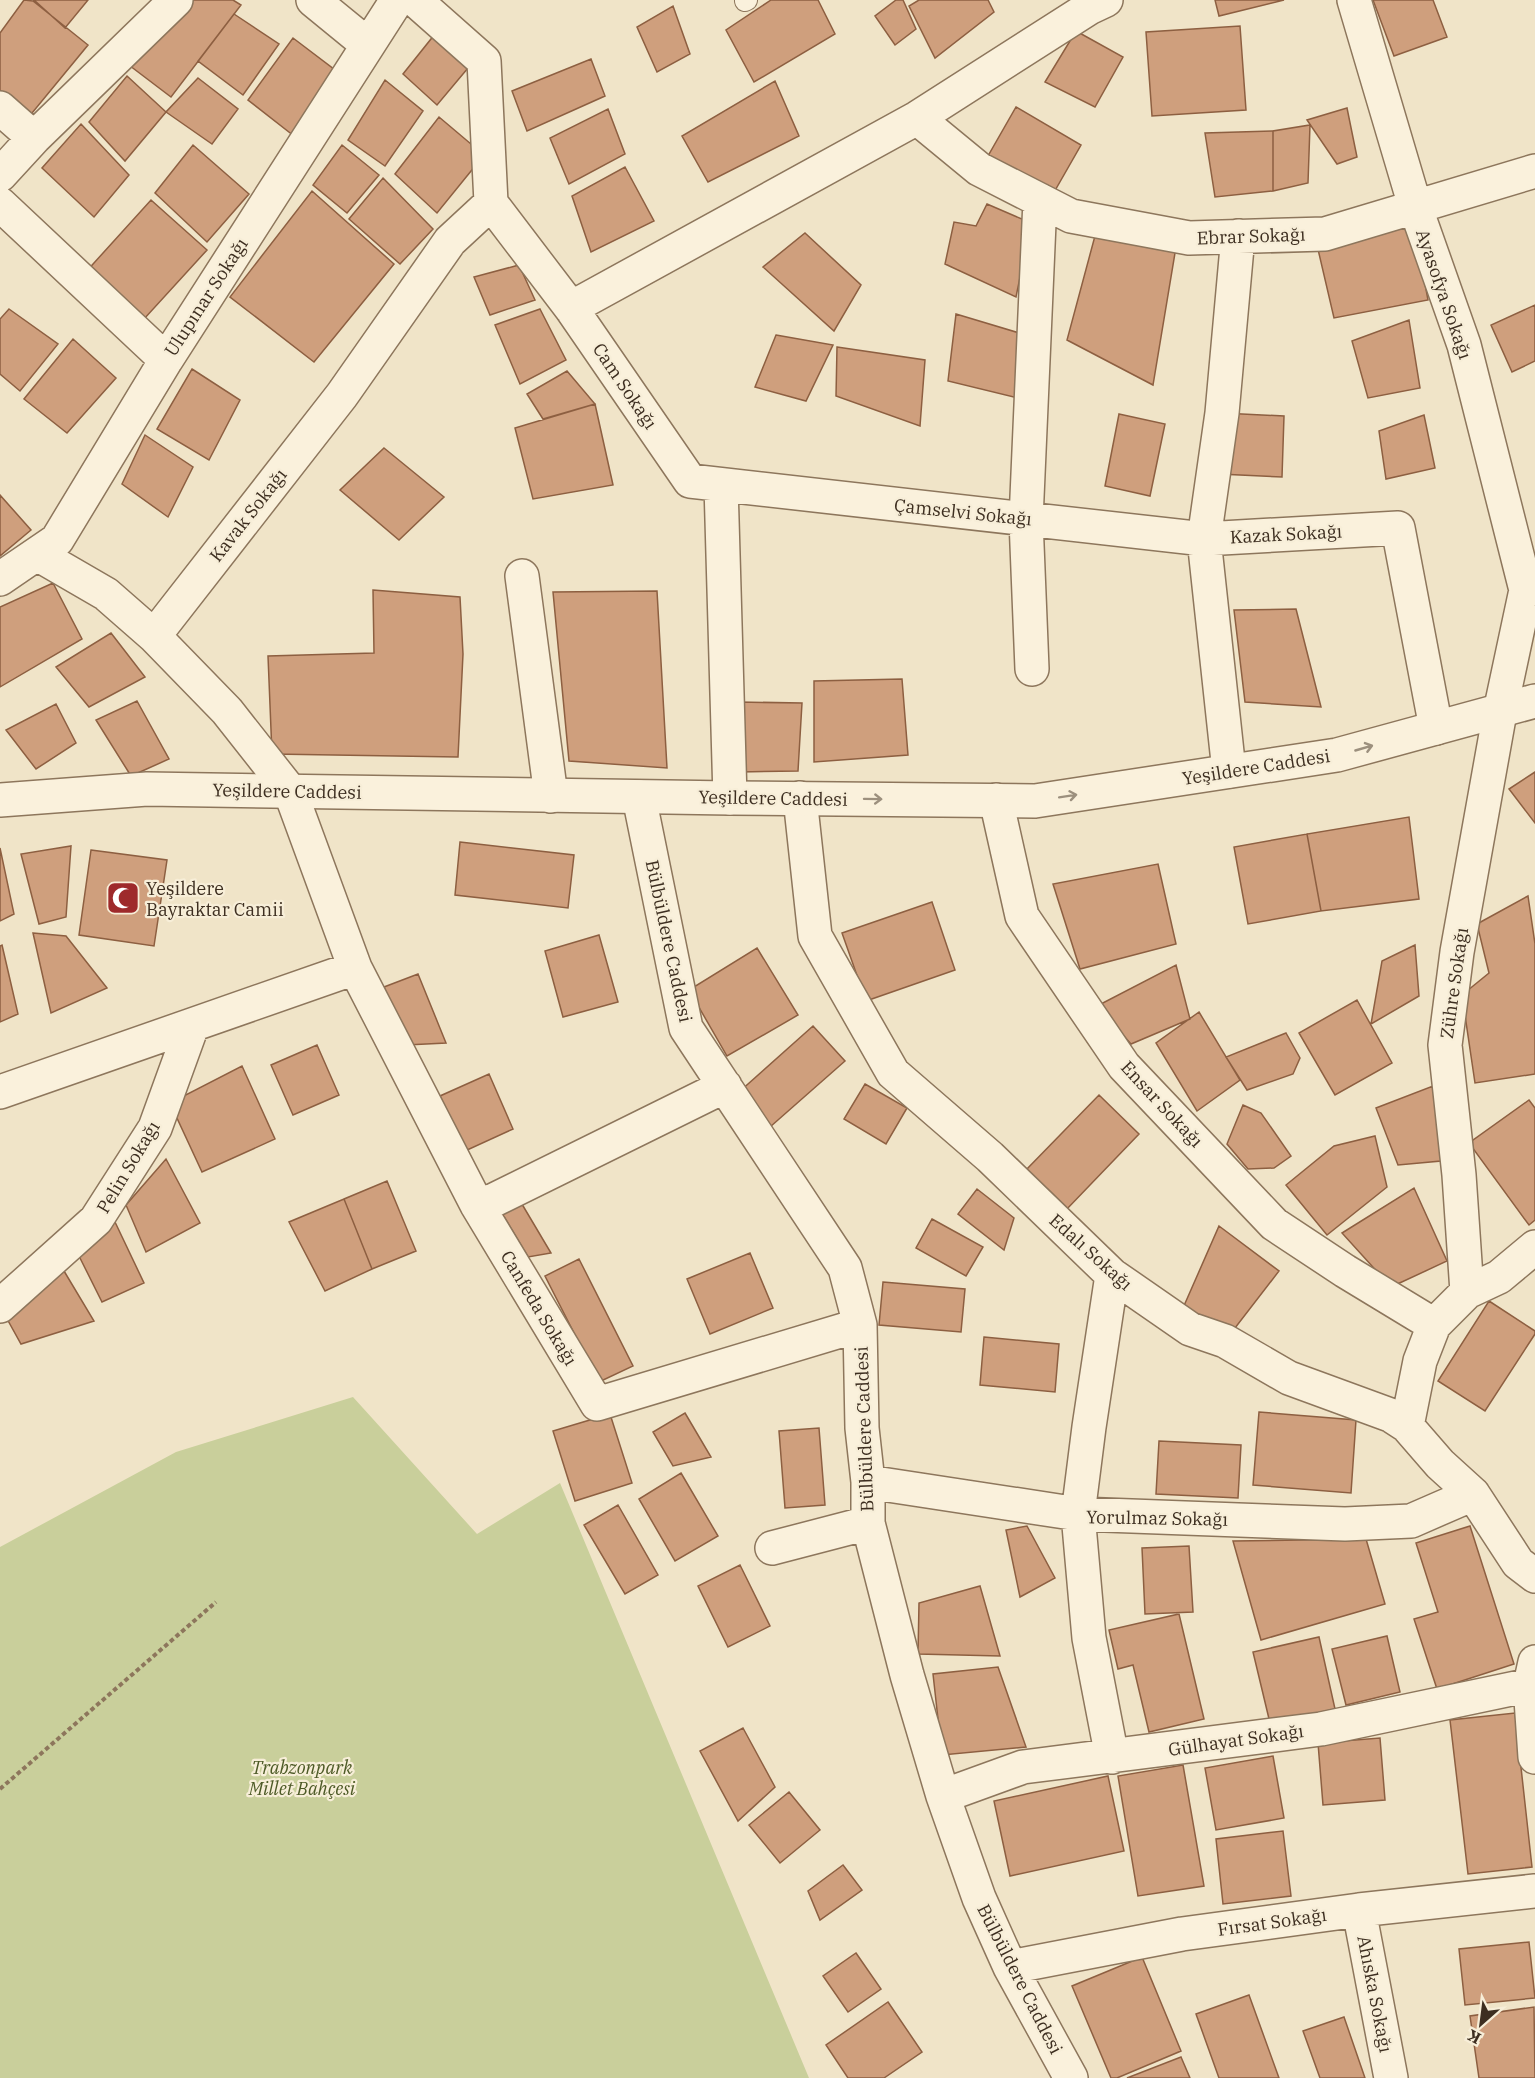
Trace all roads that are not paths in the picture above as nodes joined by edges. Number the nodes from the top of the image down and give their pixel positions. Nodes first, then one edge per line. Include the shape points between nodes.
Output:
1 (176, 0) edge
2 (313, 0) edge
3 (397, 0) edge
4 (415, 0) edge
5 (1106, 0) edge
6 (1354, 0) edge
7 (368, 45) junction
8 (0, 108) edge
9 (917, 118) junction
10 (34, 138) junction
11 (1535, 171) edge
12 (0, 175) edge
13 (1040, 200) junction
14 (490, 203) junction
15 (0, 204) edge
16 (1415, 206) junction
17 (1238, 236) junction
18 (572, 308) junction
19 (166, 360) junction
20 (721, 485) junction
21 (1026, 520) junction
22 (1204, 539) junction
23 (37, 555) junction
24 (522, 576) dead end
25 (0, 579) edge
26 (1530, 589) edge
27 (154, 636) junction
28 (1032, 669) dead end
29 (1535, 701) edge
30 (1500, 712) junction
31 (1436, 728) junction
32 (1229, 771) junction
33 (290, 791) junction
34 (551, 796) junction
35 (639, 797) junction
36 (730, 798) junction
37 (801, 798) junction
38 (0, 800) edge
39 (996, 801) junction
40 (355, 968) junction
41 (192, 1026) junction
42 (725, 1086) junction
43 (0, 1092) edge
44 (477, 1205) junction
45 (1535, 1246) edge
46 (1112, 1275) junction
47 (1467, 1292) junction
48 (0, 1306) edge
49 (860, 1324) junction
50 (1434, 1326) junction
51 (1407, 1426) junction
52 (868, 1482) junction
53 (1473, 1494) junction
54 (1078, 1514) junction
55 (868, 1523) junction
56 (772, 1548) dead end
57 (1535, 1576) edge
58 (1533, 1674) edge
59 (1112, 1757) junction
60 (1535, 1757) edge
61 (943, 1796) junction
62 (1535, 1891) edge
63 (1359, 1910) junction
64 (1010, 1967) junction
65 (1071, 2078) edge
66 (1391, 2078) edge

1 - 10 street
2 - 7 street
3 - 7 street, Ulupınar Sokağı
4 - 14 street via 484,61
5 - 9 street
6 - 16 street, Ayasofya Sokağı
7 - 19 street, Ulupınar Sokağı
8 - 10 street
9 - 13 street, Ebrar Sokağı via 979,169
9 - 18 street
10 - 12 street
11 - 16 street, Ebrar Sokağı
13 - 17 street, Ebrar Sokağı via 1071,216 1190,238
13 - 21 street
14 - 18 street, Cam Sokağı
14 - 27 street, Kavak Sokağı via 450,241 342,395
15 - 19 street
16 - 17 street, Ebrar Sokağı via 1325,234
16 - 26 street, Ayasofya Sokağı via 1464,345
17 - 22 street
18 - 20 street, Cam Sokağı via 690,481
19 - 23 street, Ulupınar Sokağı via 57,540
20 - 21 street, Çamselvi Sokağı
20 - 36 street
21 - 22 street, Çamselvi Sokağı
21 - 28 street
22 - 31 street, Kazak Sokağı via 1398,528
22 - 32 street, Kazak Sokağı
23 - 25 street, Ulupınar Sokağı
23 - 27 street via 106,594
24 - 34 street
26 - 30 street, Zühre Sokağı
27 - 33 street via 227,711
29 - 30 street, Yeşildere Caddesi
30 - 31 street, Yeşildere Caddesi
30 - 47 street, Zühre Sokağı via 1457,952 1445,1045
32 -> 31 street, Yeşildere Caddesi via 1337,755
39 -> 32 street, Yeşildere Caddesi via 1035,801
33 - 34 street, Yeşildere Caddesi
33 - 38 street, Yeşildere Caddesi via 147,789
33 - 40 street, Canfeda Sokağı
34 - 35 street, Yeşildere Caddesi
35 - 36 street, Yeşildere Caddesi
35 - 42 street, Bülbüldere Caddesi via 686,1028
36 - 37 street, Yeşildere Caddesi
37 -> 39 street, Yeşildere Caddesi
37 - 46 street, Edalı Sokağı via 815,936 893,1073 990,1157
39 - 50 street, Ensar Sokağı via 1022,916 1124,1066 1274,1224
40 - 41 street
40 - 44 street, Canfeda Sokağı
41 - 43 street
41 - 48 street, Pelin Sokağı via 155,1128 96,1220
42 - 44 street
42 - 49 street, Bülbüldere Caddesi via 845,1268
44 - 49 street, Canfeda Sokağı via 597,1404
45 - 47 street via 1499,1277
46 - 51 street, Edalı Sokağı via 1190,1329 1225,1341 1289,1378 1390,1415
46 - 54 street
47 - 50 street
49 - 52 street, Bülbüldere Caddesi via 861,1428
50 - 51 street via 1420,1361
51 - 53 street, Edalı Sokağı
52 - 54 street
52 - 55 street, Bülbüldere Caddesi
53 - 54 street, Yorulmaz Sokağı via 1411,1521 1400,1522 1345,1524
53 - 57 street, Edalı Sokağı via 1518,1563
54 - 59 street, Yorulmaz Sokağı via 1089,1638
55 - 56 street
55 - 61 street, Bülbüldere Caddesi
58 - 59 street, Gülhayat Sokağı via 1321,1729
58 - 60 street
59 - 61 street, Gülhayat Sokağı via 1023,1767
61 - 64 street, Bülbüldere Caddesi via 979,1898
62 - 63 street, Fırsat Sokağı
63 - 64 street, Fırsat Sokağı via 1182,1934
63 - 66 street, Ahıska Sokağı
64 - 65 street, Bülbüldere Caddesi

